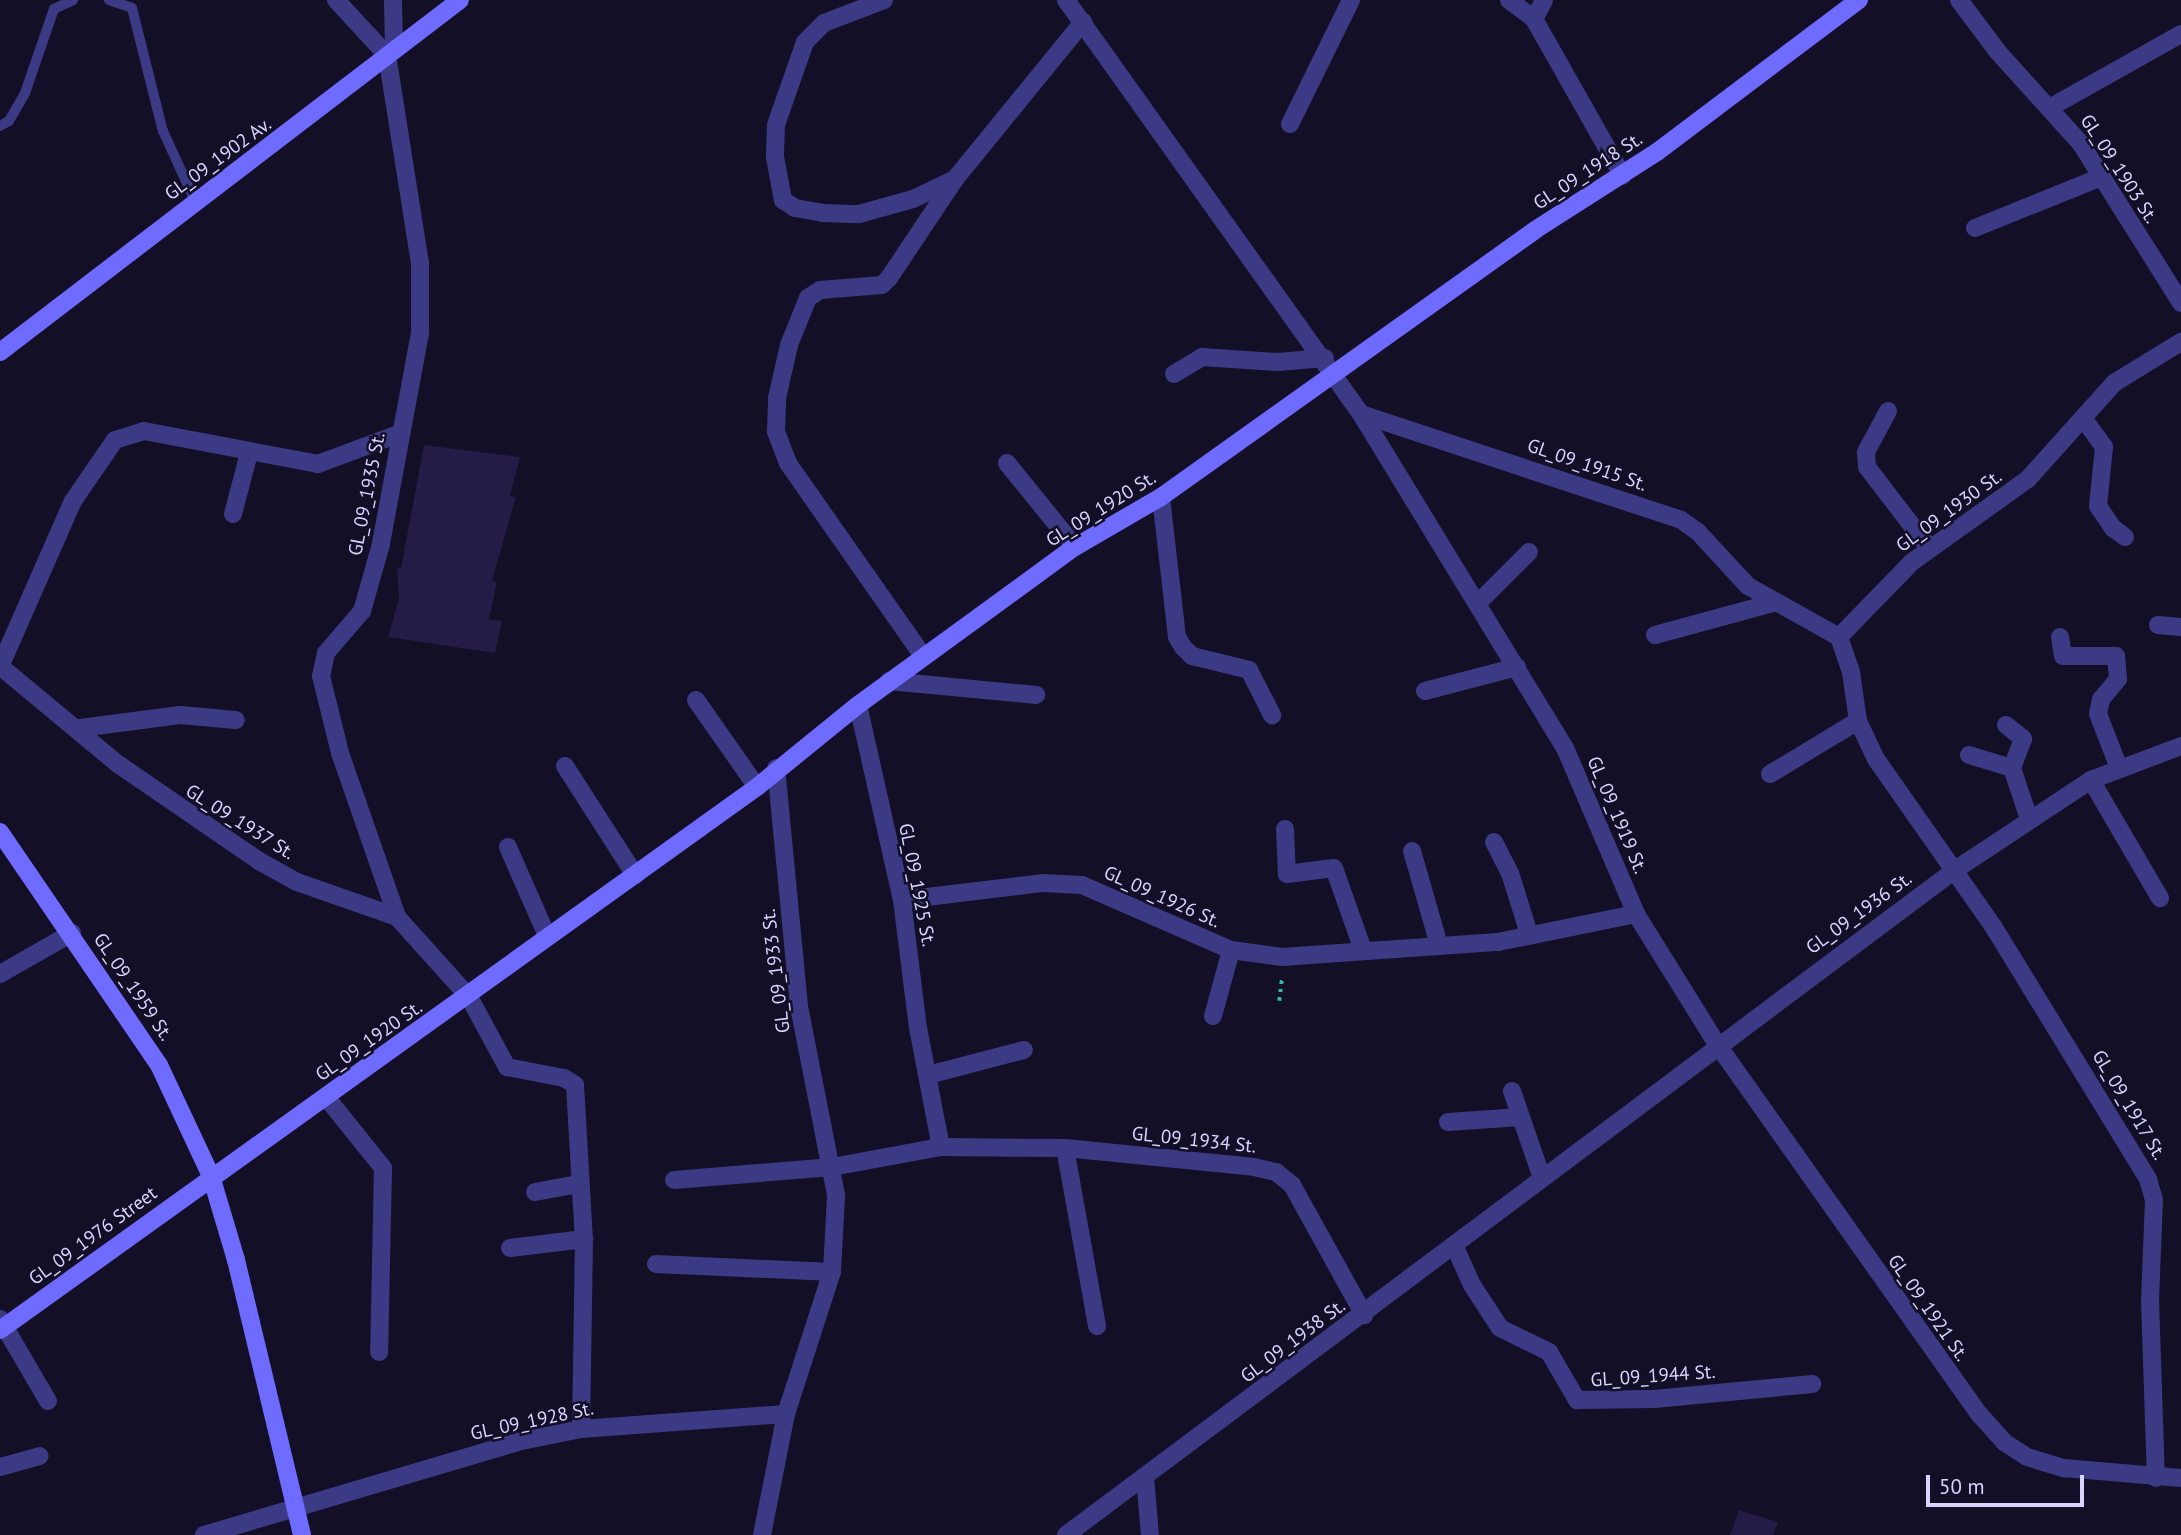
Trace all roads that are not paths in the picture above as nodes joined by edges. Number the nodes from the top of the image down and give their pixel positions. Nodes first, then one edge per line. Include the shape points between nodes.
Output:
1 (73, 0) edge
2 (109, 0) edge
3 (336, 0) edge
4 (393, 0) edge
5 (460, 0) edge
6 (884, 0) edge
7 (1066, 0) edge
8 (1351, 0) edge
9 (1509, 0) edge
10 (1544, 0) edge
11 (1860, 0) edge
12 (1959, 0) edge
13 (1534, 19) junction
14 (1083, 22) junction
15 (2181, 34) edge
16 (391, 52) junction
17 (2051, 107) junction
18 (1290, 124) dead end
19 (0, 127) edge
20 (1623, 176) junction
21 (2099, 178) junction
22 (955, 179) junction
23 (195, 201) junction
24 (1975, 228) dead end
25 (2181, 303) edge
26 (2181, 342) edge
27 (0, 352) edge
28 (1329, 365) junction
29 (1174, 374) dead end
30 (1888, 411) dead end
31 (1362, 414) junction
32 (2083, 418) junction
33 (401, 433) junction
34 (250, 453) junction
35 (1007, 463) dead end
36 (1161, 497) junction
37 (233, 514) dead end
38 (2125, 537) dead end
39 (1075, 547) junction
40 (1930, 549) junction
41 (1529, 552) dead end
42 (1478, 603) junction
43 (1773, 603) junction
44 (2158, 625) dead end
45 (2181, 627) edge
46 (1655, 635) dead end
47 (1839, 637) junction
48 (2060, 637) dead end
49 (923, 656) junction
50 (1, 667) edge
51 (1517, 667) junction
52 (890, 681) junction
53 (1424, 691) dead end
54 (1037, 695) dead end
55 (696, 700) dead end
56 (858, 705) junction
57 (1272, 715) dead end
58 (236, 720) dead end
59 (1858, 721) junction
60 (2006, 725) dead end
61 (80, 728) junction
62 (2181, 746) edge
63 (1969, 755) dead end
64 (565, 766) dead end
65 (776, 768) junction
66 (2012, 768) junction
67 (2119, 768) junction
68 (1770, 774) dead end
69 (2091, 780) junction
70 (757, 787) junction
71 (2029, 819) junction
72 (1285, 829) dead end
73 (0, 832) edge
74 (1494, 842) dead end
75 (508, 847) dead end
76 (1412, 851) dead end
77 (1955, 870) junction
78 (635, 875) junction
79 (2160, 898) dead end
80 (902, 900) junction
81 (1636, 914) junction
82 (397, 917) junction
83 (72, 933) junction
84 (1529, 934) junction
85 (547, 936) junction
86 (1438, 944) junction
87 (1231, 950) junction
88 (1363, 950) junction
89 (0, 974) edge
90 (469, 997) junction
91 (1213, 1016) dead end
92 (1717, 1044) junction
93 (1024, 1050) dead end
94 (928, 1075) junction
95 (1512, 1091) dead end
96 (326, 1097) junction
97 (1521, 1117) junction
98 (1448, 1122) dead end
99 (941, 1147) junction
100 (1065, 1148) junction
101 (832, 1167) junction
102 (211, 1176) junction
103 (1542, 1178) junction
104 (674, 1180) dead end
105 (579, 1184) junction
106 (535, 1192) dead end
107 (583, 1239) junction
108 (1454, 1245) junction
109 (510, 1248) dead end
110 (656, 1264) dead end
111 (832, 1272) junction
112 (1364, 1315) junction
113 (2, 1325) edge
114 (1097, 1326) dead end
115 (379, 1352) dead end
116 (1812, 1384) dead end
117 (48, 1401) dead end
118 (786, 1414) junction
119 (581, 1429) junction
120 (40, 1456) dead end
121 (0, 1467) edge
122 (1145, 1477) junction
123 (2156, 1478) junction
124 (2181, 1478) edge
125 (294, 1506) junction
126 (204, 1535) edge
127 (302, 1535) edge
128 (762, 1535) edge
129 (1066, 1535) edge
130 (1150, 1535) edge

1 - 19 lane via 54,9 25,93 9,121
2 - 23 lane via 132,8 163,131
3 - 16 street
4 - 16 street, GL_09_1935 St.
5 - 16 main road, GL_09_1902 Av.
6 - 22 street via 824,23 805,42 776,125 775,157 783,200 795,208 822,213 859,214 912,199
7 - 14 street, GL_09_1919 St.
8 - 18 street
9 - 13 street
10 - 13 street
11 - 20 main road, GL_09_1918 St.
12 - 17 street, GL_09_1903 St. via 1998,52
13 - 20 street
14 - 22 street
14 - 28 street, GL_09_1919 St.
15 - 17 street
16 - 23 main road, GL_09_1902 Av.
16 - 33 street, GL_09_1935 St. via 420,263 420,333
17 - 21 street, GL_09_1903 St. via 2081,144
20 - 28 main road, GL_09_1918 St.
21 - 24 street
21 - 25 street, GL_09_1903 St.
22 - 49 street via 882,285 820,290 808,298 789,345 777,398 776,431 788,463
23 - 27 main road, GL_09_1902 Av.
26 - 32 street, GL_09_1930 St. via 2114,383
28 - 29 street via 1202,356
28 - 31 street, GL_09_1919 St.
28 - 36 main road, GL_09_1920 St.
30 - 40 street via 1866,452 1867,467
31 - 42 street, GL_09_1919 St.
31 - 43 street, GL_09_1915 St. via 1681,520 1748,586
32 - 38 street via 2104,447 2098,506
32 - 40 street, GL_09_1930 St. via 2028,479
33 - 34 street via 318,464
33 - 82 street, GL_09_1935 St. via 381,544 362,611 326,653 321,676 341,753
34 - 37 street
34 - 50 street via 144,431 115,440 72,501
35 - 39 street
36 - 39 main road, GL_09_1920 St.
36 - 57 street via 1177,637 1192,656 1249,670
39 - 49 main road, GL_09_1920 St.
40 - 47 street, GL_09_1930 St.
41 - 42 street
42 - 51 street, GL_09_1919 St.
43 - 46 street
43 - 47 street, GL_09_1915 St.
44 - 45 street
47 - 59 street via 1851,672
48 - 67 street via 2063,656 2116,656 2118,679 2101,699 2098,714
49 - 52 main road, GL_09_1920 St.
50 - 61 street, GL_09_1937 St.
51 - 53 street
51 - 81 street, GL_09_1919 St. via 1574,765
52 - 54 street
52 - 56 main road, GL_09_1920 St.
55 - 70 street
56 - 65 main road, GL_09_1920 St.
56 - 80 street, GL_09_1925 St.
58 - 61 street via 180,715
59 - 68 street
59 - 77 street via 1902,800
60 - 66 street via 2023,738
61 - 82 street, GL_09_1937 St. via 130,773 259,861 297,882
62 - 67 street, GL_09_1936 St.
63 - 66 street
64 - 78 street
65 - 70 main road, GL_09_1920 St.
65 - 101 street, GL_09_1933 St. via 799,1006
66 - 71 street
67 - 69 street, GL_09_1936 St.
69 - 71 street, GL_09_1936 St.
69 - 79 street
70 - 78 main road, GL_09_1920 St.
71 - 77 street, GL_09_1936 St.
72 - 88 street via 1287,874 1334,868
73 - 83 main road, GL_09_1959 St.
74 - 84 street via 1510,873
75 - 85 street
76 - 86 street
77 - 92 street, GL_09_1936 St.
77 - 123 street, GL_09_1917 St. via 2054,1021 2148,1179 2154,1200 2150,1300
78 - 85 main road, GL_09_1920 St.
80 - 87 street, GL_09_1926 St. via 1042,883 1082,885
80 - 94 street, GL_09_1925 St.
81 - 84 street, GL_09_1926 St.
81 - 92 street, GL_09_1919 St.
82 - 90 street
83 - 89 street
83 - 102 main road, GL_09_1959 St. via 159,1065
84 - 86 street, GL_09_1926 St. via 1497,942
85 - 90 main road, GL_09_1920 St.
86 - 88 street, GL_09_1926 St.
87 - 88 street, GL_09_1926 St. via 1282,957
87 - 91 street
90 - 96 main road, GL_09_1920 St.
90 - 105 street via 507,1067 564,1078 575,1086
92 - 103 street, GL_09_1938 St.
92 - 123 street, GL_09_1921 St. via 1939,1360 2004,1442 2027,1457 2064,1468
93 - 94 street
94 - 99 street, GL_09_1925 St.
95 - 97 street
96 - 102 main road, GL_09_1920 St.
96 - 115 street via 383,1168
97 - 98 street
97 - 103 street
99 - 100 street, GL_09_1934 St.
99 - 101 street, GL_09_1934 St.
100 - 112 street, GL_09_1934 St. via 1276,1172 1292,1185
100 - 114 street
101 - 104 street
101 - 111 street, GL_09_1933 St. via 836,1195
102 - 113 main road, GL_09_1976 Street
102 - 125 main road, GL_09_1959 St. via 236,1260
103 - 108 street, GL_09_1938 St.
105 - 106 street
105 - 107 street
107 - 109 street
107 - 119 street
108 - 112 street, GL_09_1938 St.
108 - 116 street, GL_09_1944 St. via 1472,1285 1502,1331 1549,1352 1577,1400 1654,1399
110 - 111 street
111 - 118 street, GL_09_1933 St.
112 - 122 street, GL_09_1938 St.
113 - 117 street
118 - 119 street, GL_09_1928 St.
118 - 128 street, GL_09_1933 St.
119 - 125 street, GL_09_1928 St. via 517,1442
120 - 121 street
122 - 129 street, GL_09_1938 St.
122 - 130 street
123 - 124 street, GL_09_1921 St.
125 - 126 street, GL_09_1928 St.
125 - 127 main road, GL_09_1959 St.

